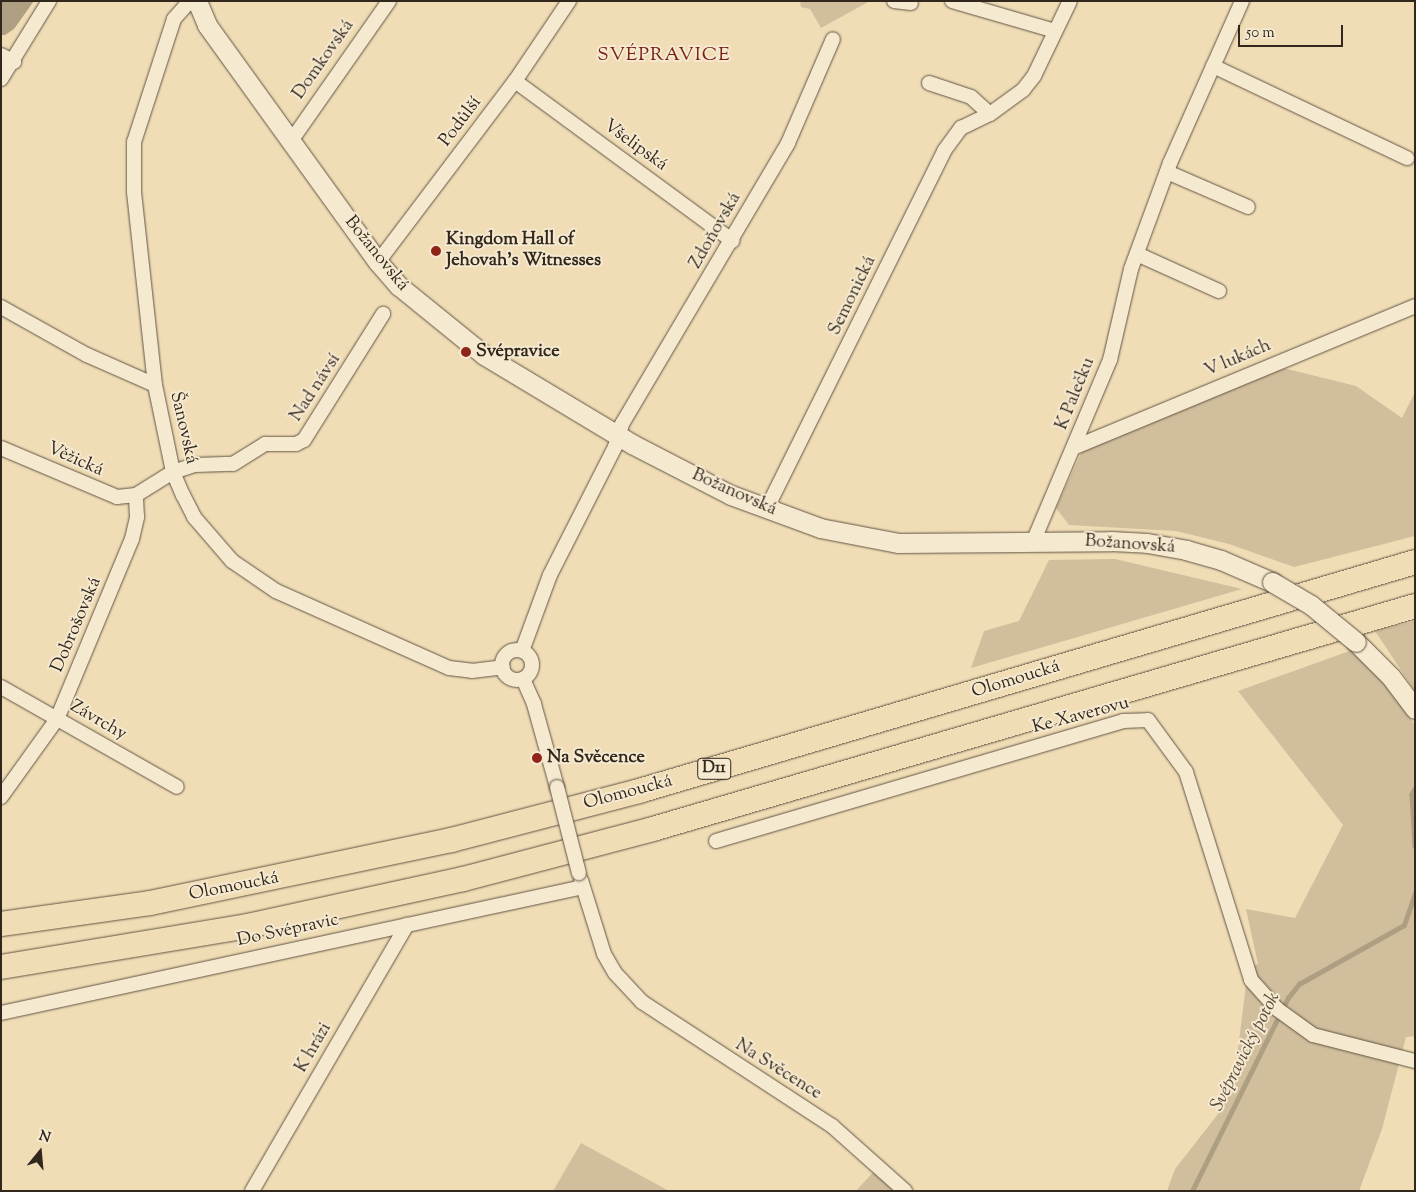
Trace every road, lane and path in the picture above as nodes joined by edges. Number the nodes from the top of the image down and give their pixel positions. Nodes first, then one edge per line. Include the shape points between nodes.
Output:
1 (49, 1) edge
2 (190, 1) edge
3 (197, 1) edge
4 (389, 1) edge
5 (568, 1) edge
6 (894, 1) edge
7 (952, 1) edge
8 (1070, 1) edge
9 (1242, 1) edge
10 (911, 3) dead end
11 (1056, 31) junction
12 (833, 38) dead end
13 (1, 54) edge
14 (14, 62) junction
15 (1212, 66) junction
16 (1, 79) edge
17 (515, 82) junction
18 (929, 83) dead end
19 (990, 114) junction
20 (291, 141) junction
21 (1407, 158) dead end
22 (1167, 172) junction
23 (1248, 207) dead end
24 (733, 241) junction
25 (1137, 254) junction
26 (378, 262) junction
27 (1219, 291) dead end
28 (1415, 306) edge
29 (1, 307) edge
30 (383, 314) dead end
31 (155, 385) junction
32 (618, 436) junction
33 (1075, 447) junction
34 (1, 448) edge
35 (173, 472) junction
36 (136, 495) junction
37 (766, 510) junction
38 (1033, 542) junction
39 (1415, 562) edge
40 (1415, 606) edge
41 (522, 651) junction
42 (502, 666) junction
43 (524, 679) junction
44 (1, 687) edge
45 (1415, 709) edge
46 (57, 720) junction
47 (177, 787) dead end
48 (1, 797) edge
49 (716, 841) dead end
50 (583, 887) junction
51 (1, 924) edge
52 (407, 925) junction
53 (1, 967) edge
54 (1, 1013) edge
55 (1415, 1061) edge
56 (904, 1190) edge
57 (252, 1191) edge

1 - 14 street
2 - 31 street, Šanovská via 174,19 134,142 134,192
3 - 20 street, Božanovská via 207,25
4 - 20 street, Domkovská
5 - 17 street, Podůlší
6 - 10 street
7 - 11 street
8 - 11 street, Semonická
9 - 15 street, K Palečku
11 - 19 street, Semonická via 1034,76 1023,90
12 - 24 street, Zdoňovská via 788,143
13 - 14 street
14 - 16 street
15 - 21 street
15 - 22 street, K Palečku
17 - 24 street, Všelipská
17 - 26 street, Podůlší
18 - 19 street via 971,97
19 - 37 street, Semonická via 961,128 944,151
20 - 26 street, Božanovská
22 - 23 street
22 - 25 street, K Palečku
24 - 32 street, Zdoňovská via 622,424
25 - 27 street
25 - 33 street, K Palečku via 1110,360
26 - 32 street, Božanovská via 418,302 484,355
28 - 33 street, V lukách
29 - 31 street via 87,355
30 - 35 street, Nad návsí via 304,440 296,444 265,444 233,464 195,465
31 - 35 street, Šanovská
32 - 37 street, Božanovská via 731,496
32 - 41 street, Zdoňovská via 550,575
33 - 38 street, K Palečku
34 - 36 street, Věžická via 116,497
35 - 36 street
35 - 42 street, Šanovská via 194,517 232,561 276,591 449,668 472,671
36 - 46 street, Dobrošovská via 137,517 132,539
37 - 38 street, Božanovská via 820,528 898,543
38 - 45 street, Božanovská, bridge via 1111,541 1186,550 1222,560 1272,582 1311,605 1356,642 1391,677
39 - 51 highway, Olomoucká / D11 via 639,791 451,840 150,904
40 - 53 highway, D11 via 690,818 463,878 248,926
41 - 42 street via 509,652
41 - 43 street via 528,654 532,664
42 - 43 street via 511,679
43 - 50 street, Na Svěcence, bridge via 534,704
44 - 46 street, Závrchy
46 - 47 street, Závrchy
46 - 48 street, Dobrošovská
49 - 55 street, Ke Xaverovu via 1123,721 1148,720 1186,772 1252,980 1281,1013 1313,1035
50 - 52 street, Do Svépravic via 568,893
50 - 56 street, Na Svěcence via 604,954 615,972 642,1002 832,1126
52 - 54 street, Do Svépravic
52 - 57 street, K hrázi

